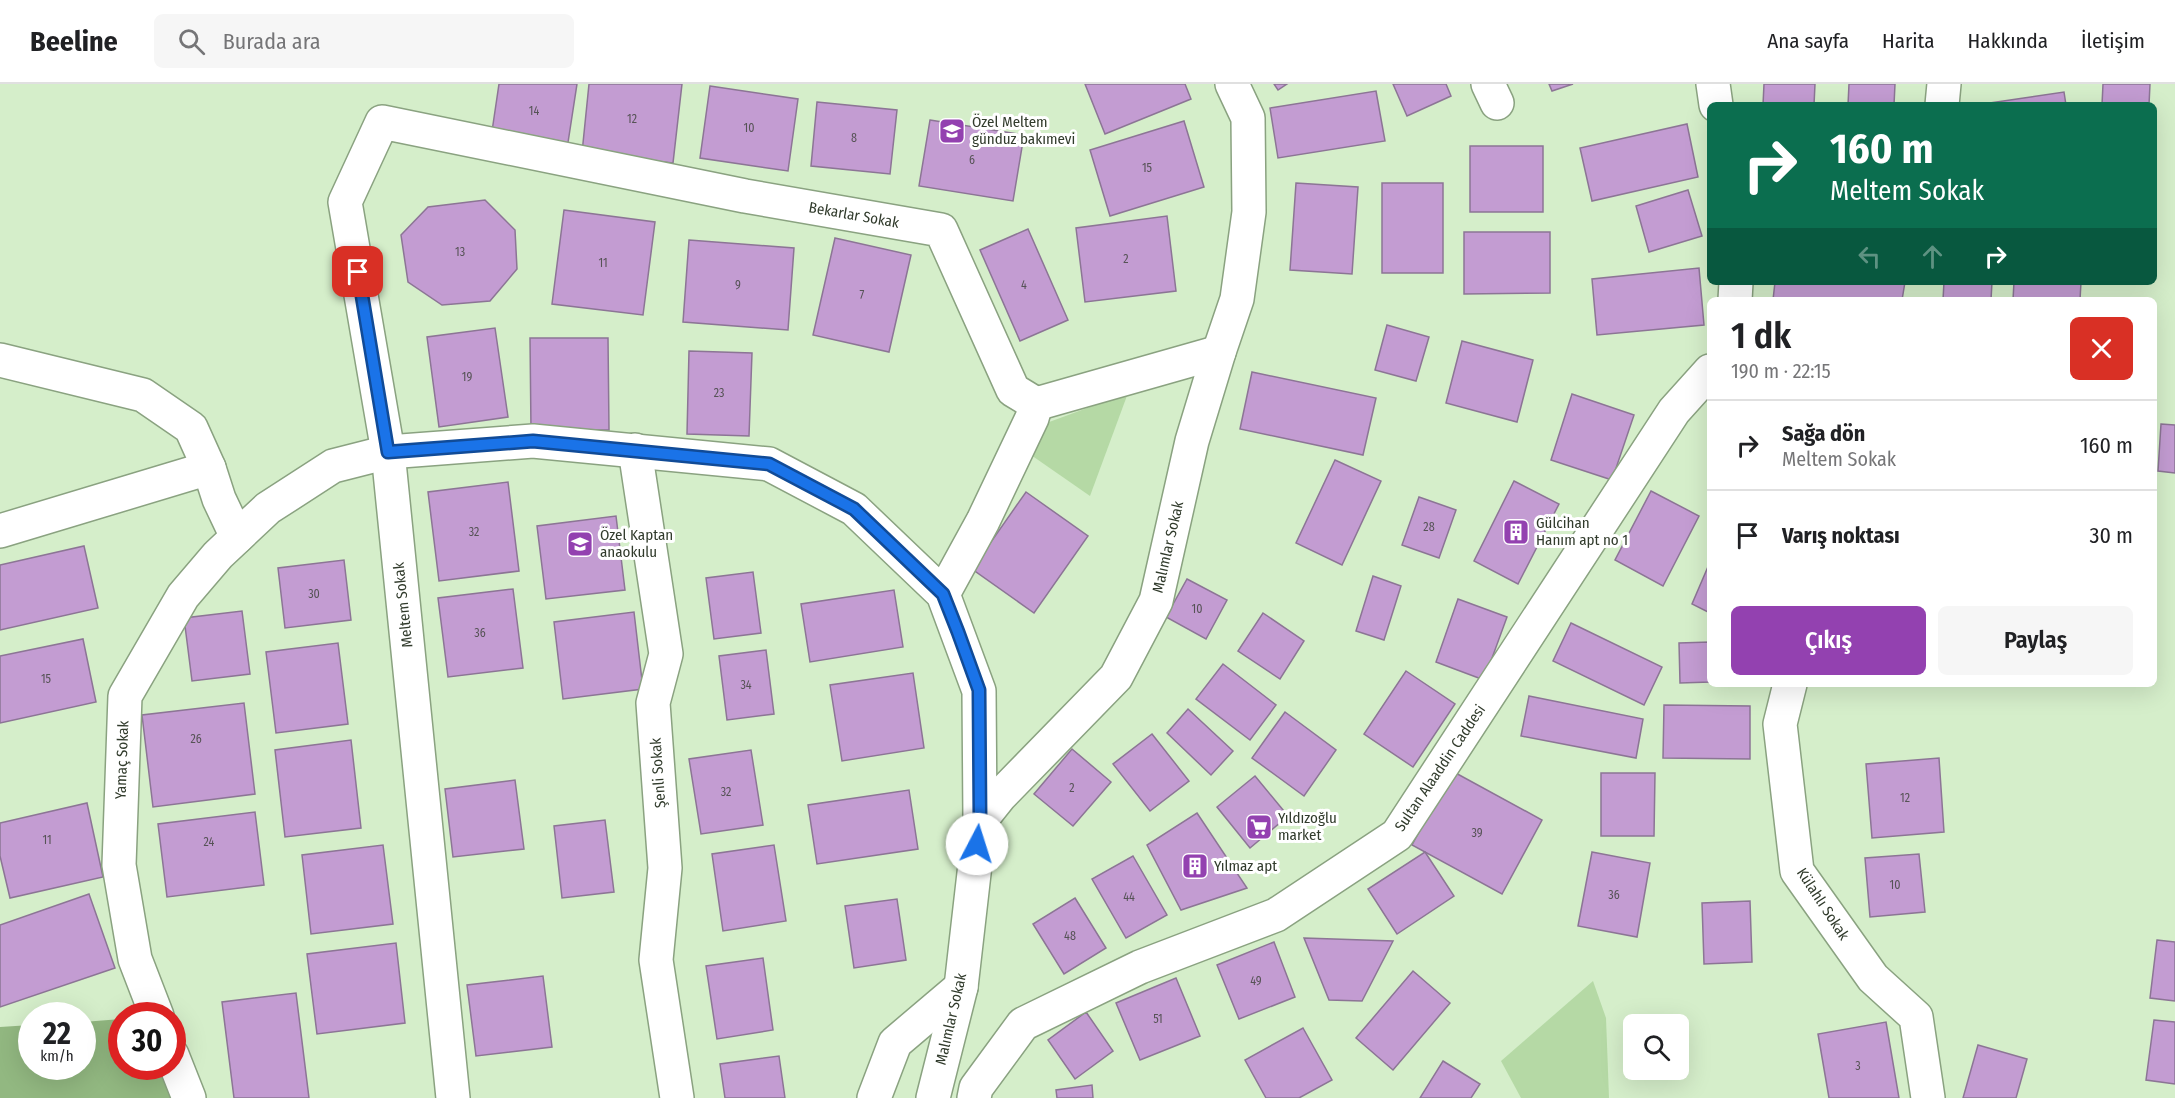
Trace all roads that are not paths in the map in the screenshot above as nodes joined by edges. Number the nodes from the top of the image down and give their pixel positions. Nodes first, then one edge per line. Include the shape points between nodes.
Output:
1 (1232, 84) edge
2 (1713, 84) edge
3 (1944, 84) edge
4 (1716, 102) edge
5 (1942, 102) edge
6 (382, 122) joint
7 (1219, 352) junction
8 (0, 360) edge
9 (1707, 374) edge
10 (1036, 404) junction
11 (634, 450) junction
12 (388, 452) junction
13 (209, 468) junction
14 (0, 531) edge
15 (237, 537) junction
16 (943, 594) junction
17 (1789, 687) edge
18 (980, 821) junction
19 (961, 987) junction
20 (152, 1002) edge
21 (182, 1080) edge
22 (189, 1098) edge
23 (453, 1098) edge
24 (677, 1098) edge
25 (874, 1098) edge
26 (933, 1098) edge
27 (974, 1098) edge
28 (1928, 1098) edge

1 - 7 street, Malımlar Sokak via 1248,118 1249,212 1237,299
2 - 4 street
3 - 5 street
6 - 10 street, Bekarlar Sokak via 745,196 941,230 1013,390
6 - 12 street, Meltem Sokak via 345,202
7 - 10 street
7 - 18 street, Malımlar Sokak via 1192,441 1156,601 1116,677
8 - 13 street via 143,395 191,428
9 - 27 street, Sultan Alaaddin Caddesi via 1674,411 1397,835 1276,915 1140,967 1023,1024 976,1088
10 - 16 street via 983,521
11 - 12 street via 533,441
11 - 16 street via 769,464 854,509
11 - 24 street, Şenli Sokak via 666,654 653,703 665,868 656,960
12 - 15 street, Yamaç Sokak via 342,487 278,524
12 - 23 street, Meltem Sokak
13 - 14 street
13 - 15 street
15 - 20 street, Yamaç Sokak via 183,596 125,696 119,865 135,959
16 - 18 street via 979,690
17 - 28 street, Külahlı Sokak via 1780,724 1797,871 1873,978 1917,1017
18 - 19 street, Malımlar Sokak
19 - 25 street via 896,1043
19 - 26 street, Malımlar Sokak
21 - 22 street

